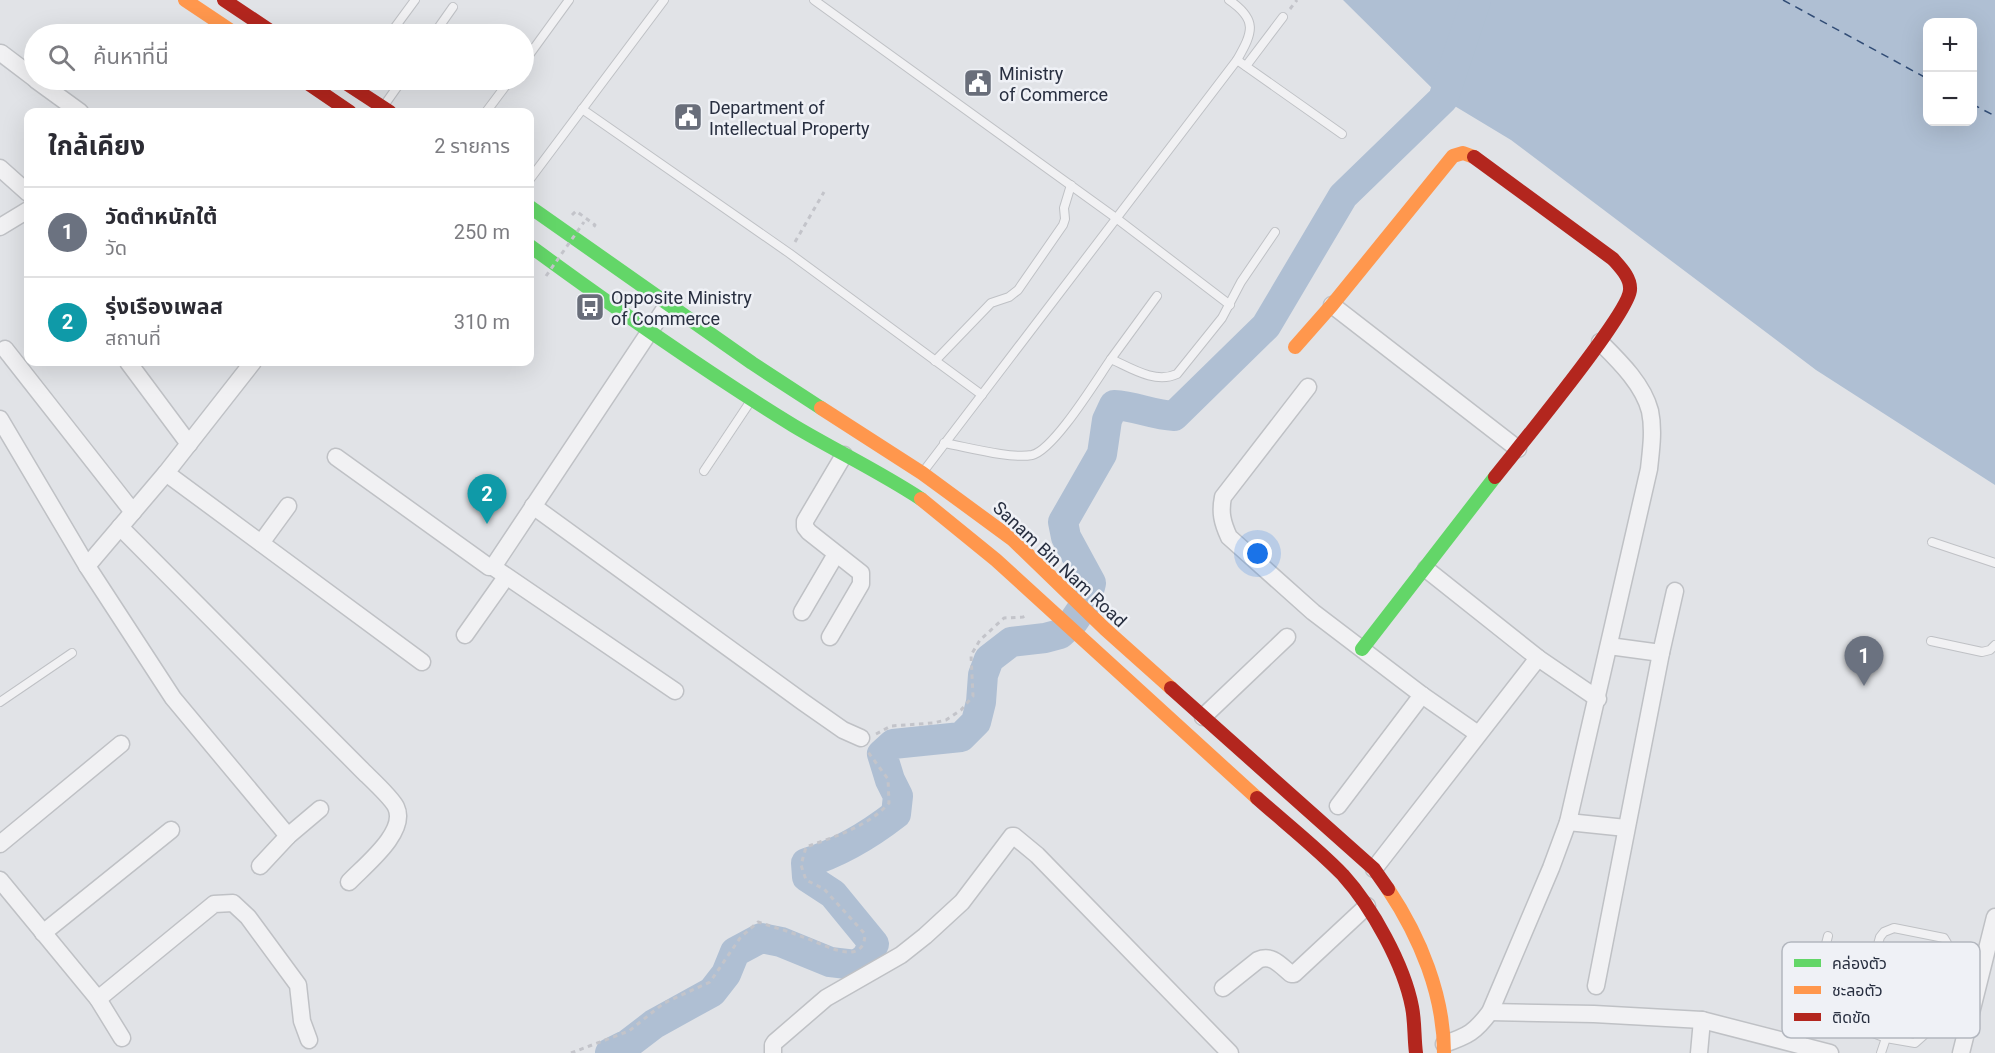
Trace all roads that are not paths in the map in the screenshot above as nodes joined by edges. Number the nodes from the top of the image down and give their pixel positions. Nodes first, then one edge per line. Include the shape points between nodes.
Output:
1 (185, 0) edge
2 (224, 0) edge
3 (415, 0) edge
4 (569, 0) edge
5 (664, 0) edge
6 (814, 0) edge
7 (1229, 0) edge
8 (453, 7) dead end
9 (1283, 17) dead end
10 (221, 24) edge
11 (260, 24) edge
12 (397, 24) edge
13 (441, 24) edge
14 (534, 48) edge
15 (1, 53) edge
16 (1237, 60) junction
17 (1246, 66) junction
18 (24, 71) edge
19 (50, 90) edge
20 (318, 90) edge
21 (361, 90) edge
22 (397, 90) edge
23 (502, 90) edge
24 (75, 108) edge
25 (344, 108) edge
26 (384, 108) edge
27 (387, 108) edge
28 (489, 108) edge
29 (582, 109) junction
30 (1342, 134) dead end
31 (0, 168) edge
32 (534, 174) edge
33 (1071, 185) junction
34 (24, 189) edge
35 (534, 210) edge
36 (1116, 218) junction
37 (24, 219) edge
38 (0, 227) edge
39 (1275, 232) dead end
40 (534, 249) edge
41 (1157, 296) dead end
42 (668, 304) junction
43 (1230, 305) junction
44 (1332, 305) junction
45 (650, 332) junction
46 (1600, 342) junction
47 (1295, 347) dead end
48 (5, 349) dead end
49 (1112, 359) junction
50 (935, 361) junction
51 (131, 366) edge
52 (250, 366) edge
53 (1308, 387) dead end
54 (982, 395) junction
55 (752, 399) junction
56 (0, 419) edge
57 (944, 443) junction
58 (189, 444) junction
59 (1518, 449) junction
60 (844, 454) junction
61 (336, 457) dead end
62 (704, 471) dead end
63 (166, 472) junction
64 (922, 473) junction
65 (288, 506) dead end
66 (533, 506) junction
67 (133, 512) junction
68 (120, 528) junction
69 (1932, 542) dead end
70 (261, 543) junction
71 (836, 554) junction
72 (1995, 563) edge
73 (87, 566) junction
74 (1426, 569) junction
75 (500, 572) junction
76 (1675, 591) dead end
77 (802, 612) dead end
78 (465, 635) dead end
79 (830, 637) dead end
80 (1287, 637) dead end
81 (1931, 641) dead end
82 (1995, 645) edge
83 (1609, 646) junction
84 (1362, 649) junction
85 (72, 653) dead end
86 (1661, 653) junction
87 (1538, 657) junction
88 (422, 662) dead end
89 (675, 691) dead end
90 (1422, 695) junction
91 (1598, 699) junction
92 (0, 702) edge
93 (1203, 717) junction
94 (1478, 734) junction
95 (861, 738) road end
96 (121, 744) dead end
97 (1338, 806) dead end
98 (320, 809) dead end
99 (1568, 822) junction
100 (1626, 828) junction
101 (171, 830) dead end
102 (288, 836) junction
103 (0, 844) edge
104 (260, 866) dead end
105 (1374, 869) junction
106 (0, 880) edge
107 (349, 882) dead end
108 (1366, 906) junction
109 (1995, 917) edge
110 (43, 933) junction
111 (1828, 936) dead end
112 (1826, 942) edge
113 (1879, 942) edge
114 (1946, 942) edge
115 (1980, 977) edge
116 (1596, 986) dead end
117 (1223, 988) dead end
118 (98, 999) junction
119 (1490, 1012) junction
120 (1702, 1020) junction
121 (122, 1038) dead end
122 (1802, 1038) edge
123 (1886, 1038) joint
124 (1921, 1038) edge
125 (1965, 1038) edge
126 (309, 1040) dead end
127 (1800, 1045) junction
128 (1444, 1048) edge
129 (770, 1050) edge
130 (1230, 1053) edge
131 (1416, 1053) edge
132 (1699, 1053) edge
133 (1830, 1053) edge
134 (1881, 1053) edge
135 (1961, 1053) edge

1 - 10 main road
2 - 11 main road
3 - 12 lane
4 - 14 lane
5 - 29 lane
6 - 33 lane
7 - 16 lane via 1249,17 1251,30
8 - 13 lane
9 - 17 lane
15 - 18 street
16 - 17 lane
16 - 36 lane
17 - 30 lane
19 - 24 street
20 - 25 main road
21 - 26 main road
22 - 27 lane
23 - 28 lane
29 - 32 lane
29 - 50 lane via 789,253
31 - 34 street
33 - 36 lane
33 - 50 lane via 1063,225 1018,290 991,303
35 - 42 main road, Sanam Bin Nam Road
36 - 43 lane
36 - 54 lane
37 - 38 street
39 - 43 lane
40 - 45 main road
41 - 49 lane
42 - 45 street
42 - 64 main road, Sanam Bin Nam Road
43 - 49 lane via 1177,374 1169,378 1144,374
44 - 46 main road via 1453,156 1466,152 1613,259 1628,275 1631,294
44 - 47 main road
44 - 59 street
45 - 55 main road
45 - 66 street
46 - 59 main road
46 - 83 street via 1641,392 1649,410 1652,436 1649,469
48 - 67 street
49 - 57 lane via 1051,444 1040,452 1018,456
50 - 54 lane
51 - 58 street
52 - 58 street
53 - 84 street via 1223,497 1222,523 1229,537 1313,612
54 - 57 lane
55 - 60 main road
55 - 62 lane
56 - 73 street
57 - 64 lane
58 - 63 street
59 - 74 main road
60 - 71 street via 805,521 809,532
60 - 108 main road via 895,482 973,538 1343,875
61 - 75 street
63 - 67 street
63 - 70 street
64 - 93 main road, Sanam Bin Nam Road via 1012,539
65 - 70 street
66 - 75 street
66 - 95 street via 793,696
67 - 68 street
68 - 73 street
68 - 107 street via 396,807 398,819 391,839
69 - 72 lane
70 - 88 street
71 - 77 street
71 - 79 street via 861,573 861,584
73 - 102 street via 173,698
74 - 84 main road
74 - 87 street
75 - 78 street
75 - 89 street
76 - 86 street
80 - 93 street
81 - 82 lane via 1982,652
83 - 86 street
83 - 91 street
84 - 90 street
85 - 92 lane
86 - 100 street
87 - 91 street
87 - 94 street
90 - 94 street
90 - 97 street
91 - 99 street
93 - 105 main road, Sanam Bin Nam Road
94 - 105 street
96 - 103 street
98 - 102 street
99 - 100 street
99 - 119 street
100 - 116 street
101 - 110 street
102 - 104 street
105 - 128 main road, Sanam Bin Nam Road via 1416,936 1434,988
106 - 110 street
108 - 117 street via 1294,974 1265,957
108 - 131 main road via 1397,958 1412,1007
109 - 115 street
110 - 118 street
111 - 112 lane
113 - 114 lane via 1884,932 1894,928 1944,938
118 - 121 street
118 - 126 street via 214,904 233,903 248,917 298,985 302,1021
119 - 120 street
119 - 128 street via 1467,1037
120 - 127 street
120 - 132 street
122 - 127 lane
123 - 124 lane via 1915,1043
123 - 134 lane
125 - 135 street
127 - 133 street
129 - 130 street via 826,999 907,952 962,902 1014,836

